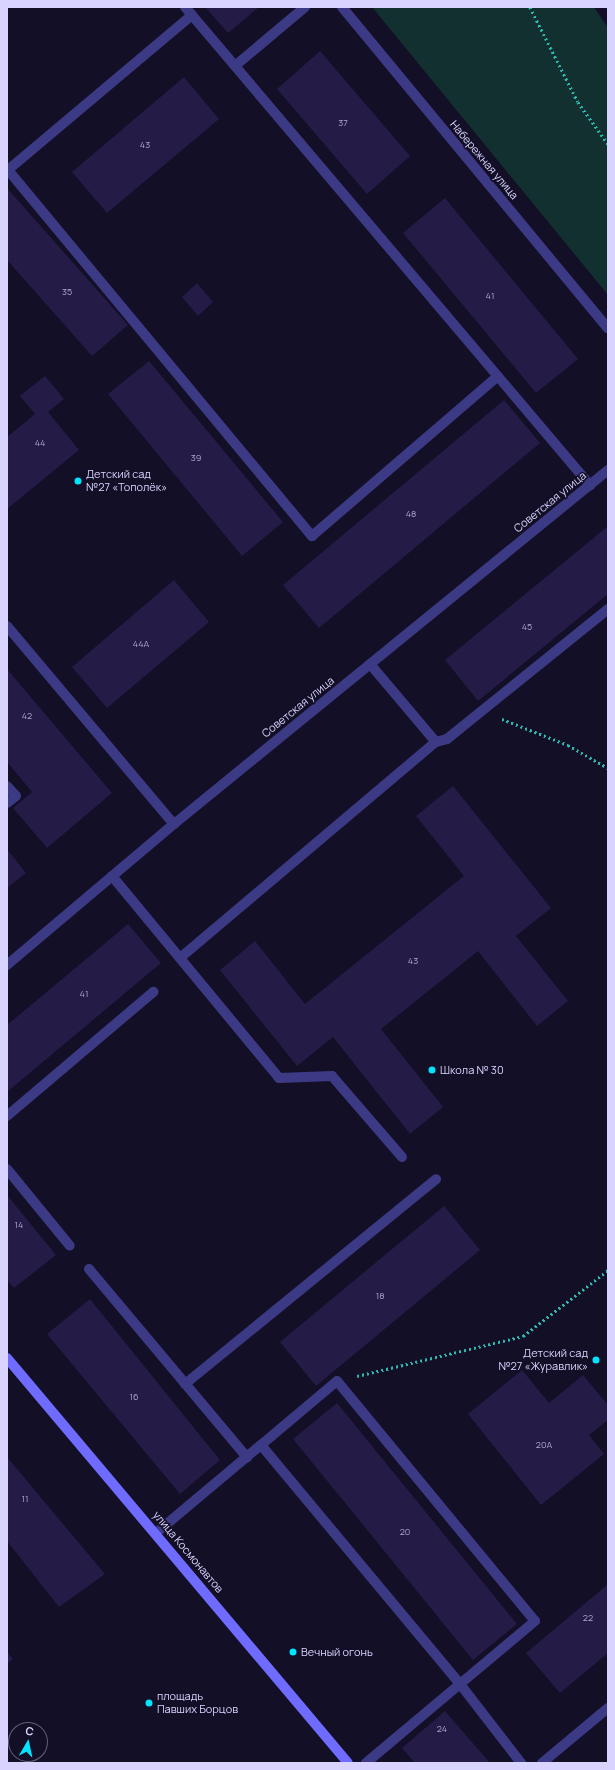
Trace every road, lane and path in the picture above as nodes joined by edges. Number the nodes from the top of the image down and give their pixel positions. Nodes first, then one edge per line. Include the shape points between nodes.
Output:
1 (305, 7) edge
2 (342, 7) edge
3 (530, 7) edge
4 (188, 11) edge
5 (236, 65) junction
6 (608, 144) edge
7 (608, 328) edge
8 (498, 376) junction
9 (608, 470) edge
10 (590, 485) junction
11 (608, 609) edge
12 (7, 626) edge
13 (370, 664) junction
14 (482, 712) junction
15 (436, 742) junction
16 (608, 768) edge
17 (7, 786) edge
18 (7, 803) edge
19 (174, 824) junction
20 (112, 876) junction
21 (180, 958) junction
22 (7, 965) edge
23 (153, 992) dead end
24 (7, 1116) edge
25 (402, 1157) dead end
26 (7, 1169) edge
27 (436, 1179) dead end
28 (70, 1246) dead end
29 (89, 1269) dead end
30 (608, 1270) edge
31 (7, 1359) edge
32 (337, 1381) junction
33 (185, 1384) junction
34 (262, 1445) junction
35 (247, 1457) junction
36 (156, 1533) junction
37 (460, 1684) junction
38 (608, 1708) edge
39 (348, 1763) edge
40 (366, 1763) edge
41 (521, 1763) edge
42 (542, 1763) edge

1 - 5 street
2 - 7 street, Набережная улица
3 - 6 path via 578,102
4 - 5 street
4 - 8 street via 8,170 312,536
5 - 8 street
8 - 10 street
9 - 10 street, Советская улица
10 - 13 street, Советская улица
11 - 14 street
12 - 19 street
13 - 15 street
13 - 19 street, Советская улица
14 - 15 street via 447,739
14 - 16 path via 568,745
15 - 21 street
17 - 18 street via 16,796
19 - 20 street, Советская улица
20 - 21 street
20 - 22 street, Советская улица
21 - 25 street via 279,1078 332,1076
23 - 24 street
26 - 28 street
27 - 33 street
29 - 33 street
30 - 32 path via 523,1336
31 - 36 street, улица Космонавтов
32 - 34 street
32 - 37 street via 535,1621
33 - 35 street
34 - 35 street
34 - 37 street
35 - 36 street
36 - 39 street, улица Космонавтов
37 - 40 street
37 - 41 street
38 - 42 street

